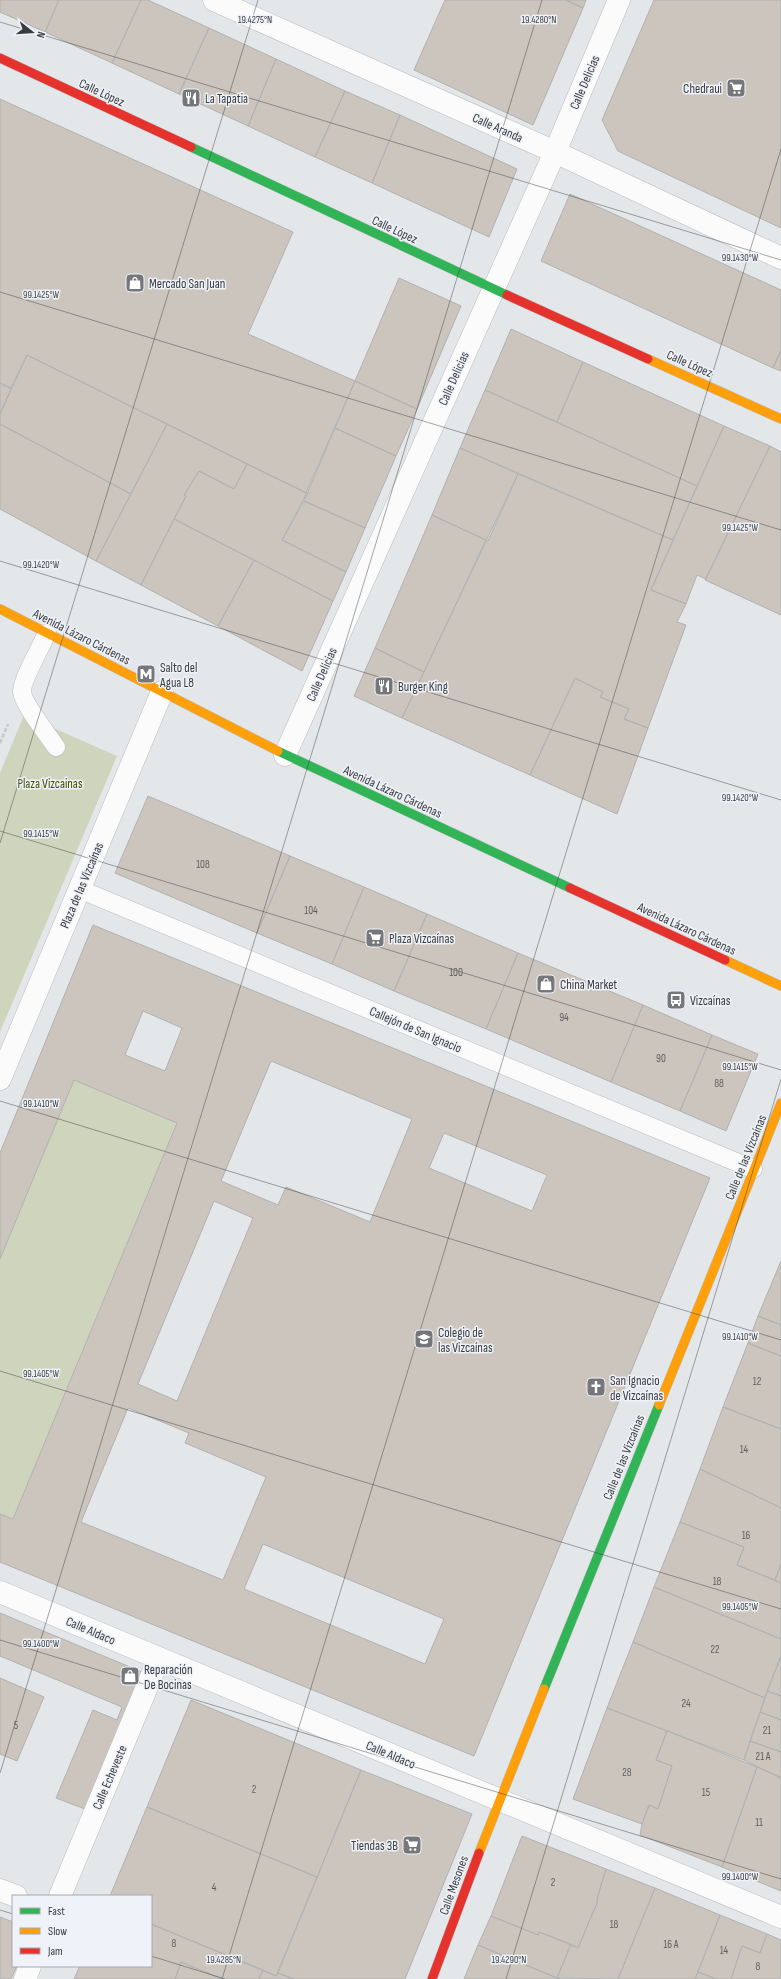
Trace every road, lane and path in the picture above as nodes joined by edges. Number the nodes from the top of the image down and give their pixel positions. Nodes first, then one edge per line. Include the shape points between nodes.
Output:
1 (214, 0) edge
2 (619, 0) edge
3 (0, 58) edge
4 (555, 152) junction
5 (781, 258) edge
6 (493, 289) junction
7 (781, 419) edge
8 (0, 609) edge
9 (47, 633) junction
10 (162, 692) junction
11 (56, 747) dead end
12 (285, 755) junction
13 (79, 889) junction
14 (781, 986) edge
15 (0, 1079) edge
16 (781, 1103) edge
17 (753, 1169) junction
18 (0, 1592) edge
19 (159, 1658) junction
20 (499, 1799) junction
21 (0, 1890) edge
22 (13, 1895) edge
23 (60, 1895) edge
24 (781, 1917) edge
25 (30, 1967) edge
26 (25, 1979) edge
27 (432, 1979) edge

1 - 4 street, Calle Aranda
2 - 4 street, Calle Delicias
3 - 6 street, Calle López
4 - 5 street, Calle Aranda
4 - 6 street, Calle Delicias
6 - 7 street, Calle López
6 - 12 street, Calle Delicias
8 - 9 street, Avenida Lázaro Cárdenas
9 - 10 street, Avenida Lázaro Cárdenas
9 - 11 lane via 24,682 22,692
10 - 12 street, Avenida Lázaro Cárdenas
10 - 13 street, Plaza de las Vizcaínas
12 - 14 street, Avenida Lázaro Cárdenas
13 - 15 street, Plaza de las Vizcaínas
13 - 17 lane, Callejón de San Ignacio
16 - 17 street, Calle de las Vizcaínas
17 - 20 street, Calle de las Vizcaínas
18 - 19 street, Calle Aldaco
19 - 20 street, Calle Aldaco
19 - 23 street, Calle Echeveste
20 - 24 street, Calle Aldaco
20 - 27 street, Calle Mesones
21 - 22 street
25 - 26 street

